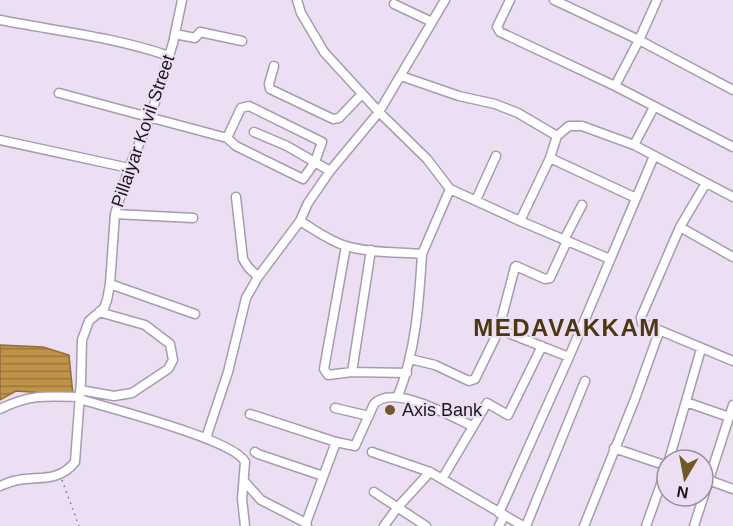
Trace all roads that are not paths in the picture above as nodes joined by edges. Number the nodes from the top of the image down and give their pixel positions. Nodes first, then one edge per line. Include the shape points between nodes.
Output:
1 (182, 0) edge
2 (297, 0) edge
3 (445, 0) edge
4 (510, 0) edge
5 (554, 0) edge
6 (657, 0) edge
7 (394, 3) dead end
8 (0, 20) edge
9 (432, 22) junction
10 (175, 34) junction
11 (639, 40) junction
12 (242, 41) dead end
13 (169, 56) junction
14 (274, 66) dead end
15 (401, 76) junction
16 (615, 86) junction
17 (733, 90) edge
18 (59, 93) dead end
19 (362, 94) junction
20 (654, 106) junction
21 (379, 112) junction
22 (150, 118) junction
23 (254, 132) dead end
24 (557, 136) junction
25 (227, 138) junction
26 (0, 140) edge
27 (634, 145) junction
28 (733, 147) edge
29 (496, 156) dead end
30 (654, 156) junction
31 (550, 158) junction
32 (315, 162) junction
33 (129, 168) junction
34 (330, 171) junction
35 (706, 183) junction
36 (450, 189) junction
37 (236, 197) dead end
38 (733, 197) edge
39 (636, 198) junction
40 (476, 201) junction
41 (582, 204) dead end
42 (115, 214) junction
43 (193, 218) dead end
44 (300, 220) junction
45 (520, 221) junction
46 (680, 227) junction
47 (566, 240) junction
48 (346, 246) junction
49 (370, 250) junction
50 (422, 254) junction
51 (733, 258) edge
52 (610, 259) junction
53 (258, 277) junction
54 (110, 284) junction
55 (99, 312) junction
56 (195, 314) dead end
57 (498, 332) junction
58 (659, 332) junction
59 (542, 346) junction
60 (701, 349) junction
61 (569, 357) junction
62 (410, 359) junction
63 (733, 361) edge
64 (352, 372) junction
65 (407, 373) junction
66 (585, 381) dead end
67 (80, 394) junction
68 (398, 396) junction
69 (686, 402) junction
70 (733, 405) edge
71 (334, 408) dead end
72 (0, 409) edge
73 (250, 414) dead end
74 (369, 416) junction
75 (729, 417) junction
76 (472, 426) junction
77 (206, 438) junction
78 (336, 442) junction
79 (614, 448) junction
80 (673, 448) edge
81 (255, 452) dead end
82 (372, 452) dead end
83 (715, 455) edge
84 (655, 462) edge
85 (430, 472) junction
86 (323, 476) junction
87 (442, 479) junction
88 (244, 482) junction
89 (715, 482) edge
90 (0, 486) edge
91 (733, 489) edge
92 (375, 492) dead end
93 (655, 500) edge
94 (397, 507) junction
95 (698, 508) edge
96 (502, 515) junction
97 (306, 524) edge
98 (245, 526) edge
99 (384, 526) edge
100 (426, 526) edge
101 (499, 526) edge
102 (525, 526) edge
103 (584, 526) edge
104 (646, 526) edge
105 (693, 526) edge

1 - 10 street, Pillaiyar Kovil Street
2 - 19 street via 324,52
3 - 9 street
4 - 16 street via 497,27 500,32
5 - 11 street
6 - 11 street
7 - 9 street
8 - 13 street
9 - 15 street
10 - 12 street via 195,38 200,32
10 - 13 street, Pillaiyar Kovil Street
11 - 16 street
11 - 17 street
13 - 22 street, Pillaiyar Kovil Street
14 - 19 street via 270,89 333,119 339,118
15 - 21 street
15 - 24 street via 495,104
16 - 20 street
18 - 22 street
19 - 21 street
20 - 27 street
20 - 28 street
21 - 34 street
21 - 36 street via 427,159
22 - 25 street
22 - 33 street, Pillaiyar Kovil Street
23 - 32 street
24 - 27 street via 569,126 582,126
24 - 31 street
25 - 32 street via 236,147 301,179 305,179
25 - 32 street via 241,108 249,106 321,140
26 - 33 street
27 - 30 street
29 - 40 street
30 - 35 street
30 - 39 street
31 - 39 street
31 - 45 street
32 - 34 street
33 - 42 street, Pillaiyar Kovil Street
34 - 44 street
35 - 38 street
35 - 46 street
36 - 40 street
36 - 50 street
37 - 53 street via 243,259
39 - 52 street
40 - 45 street
41 - 47 street
42 - 43 street
42 - 54 street, Pillaiyar Kovil Street
44 - 48 street
44 - 53 street
45 - 47 street
46 - 51 street
46 - 58 street via 641,317 642,323
47 - 52 street
47 - 57 street via 550,278 515,267
48 - 49 street
48 - 64 street via 324,369 328,375
49 - 50 street
49 - 64 street
50 - 62 street via 419,311
52 - 61 street
53 - 77 street via 240,315 234,348
54 - 55 street, Pillaiyar Kovil Street via 104,308
54 - 56 street
55 - 67 street, Pillaiyar Kovil Street via 89,321 82,340
55 - 67 street via 145,325 170,344 173,360 168,369 132,393
57 - 59 street
57 - 62 street via 475,379 470,381
58 - 60 street
58 - 79 street
59 - 61 street
59 - 76 street via 508,415 488,403
60 - 63 street
60 - 69 street
61 - 96 street
62 - 65 street
64 - 65 street
65 - 68 street
66 - 102 street
67 - 72 street via 19,399
67 - 77 street
67 - 90 street, Pillaiyar Kovil Street via 75,462 70,468 46,479 16,480
68 - 74 street via 378,399
68 - 76 street
69 - 75 street
69 - 80 street
70 - 75 street
71 - 74 street
73 - 78 street
74 - 78 street via 355,446
75 - 83 street
76 - 87 street
77 - 88 street via 244,458
78 - 86 street
79 - 84 street
79 - 103 street
81 - 86 street
82 - 85 street
85 - 87 street
85 - 94 street
86 - 97 street
87 - 96 street
88 - 97 street via 261,500
88 - 98 street
89 - 91 street
92 - 94 street
93 - 104 street
94 - 99 street
94 - 100 street
95 - 105 street
96 - 101 street
96 - 102 street

